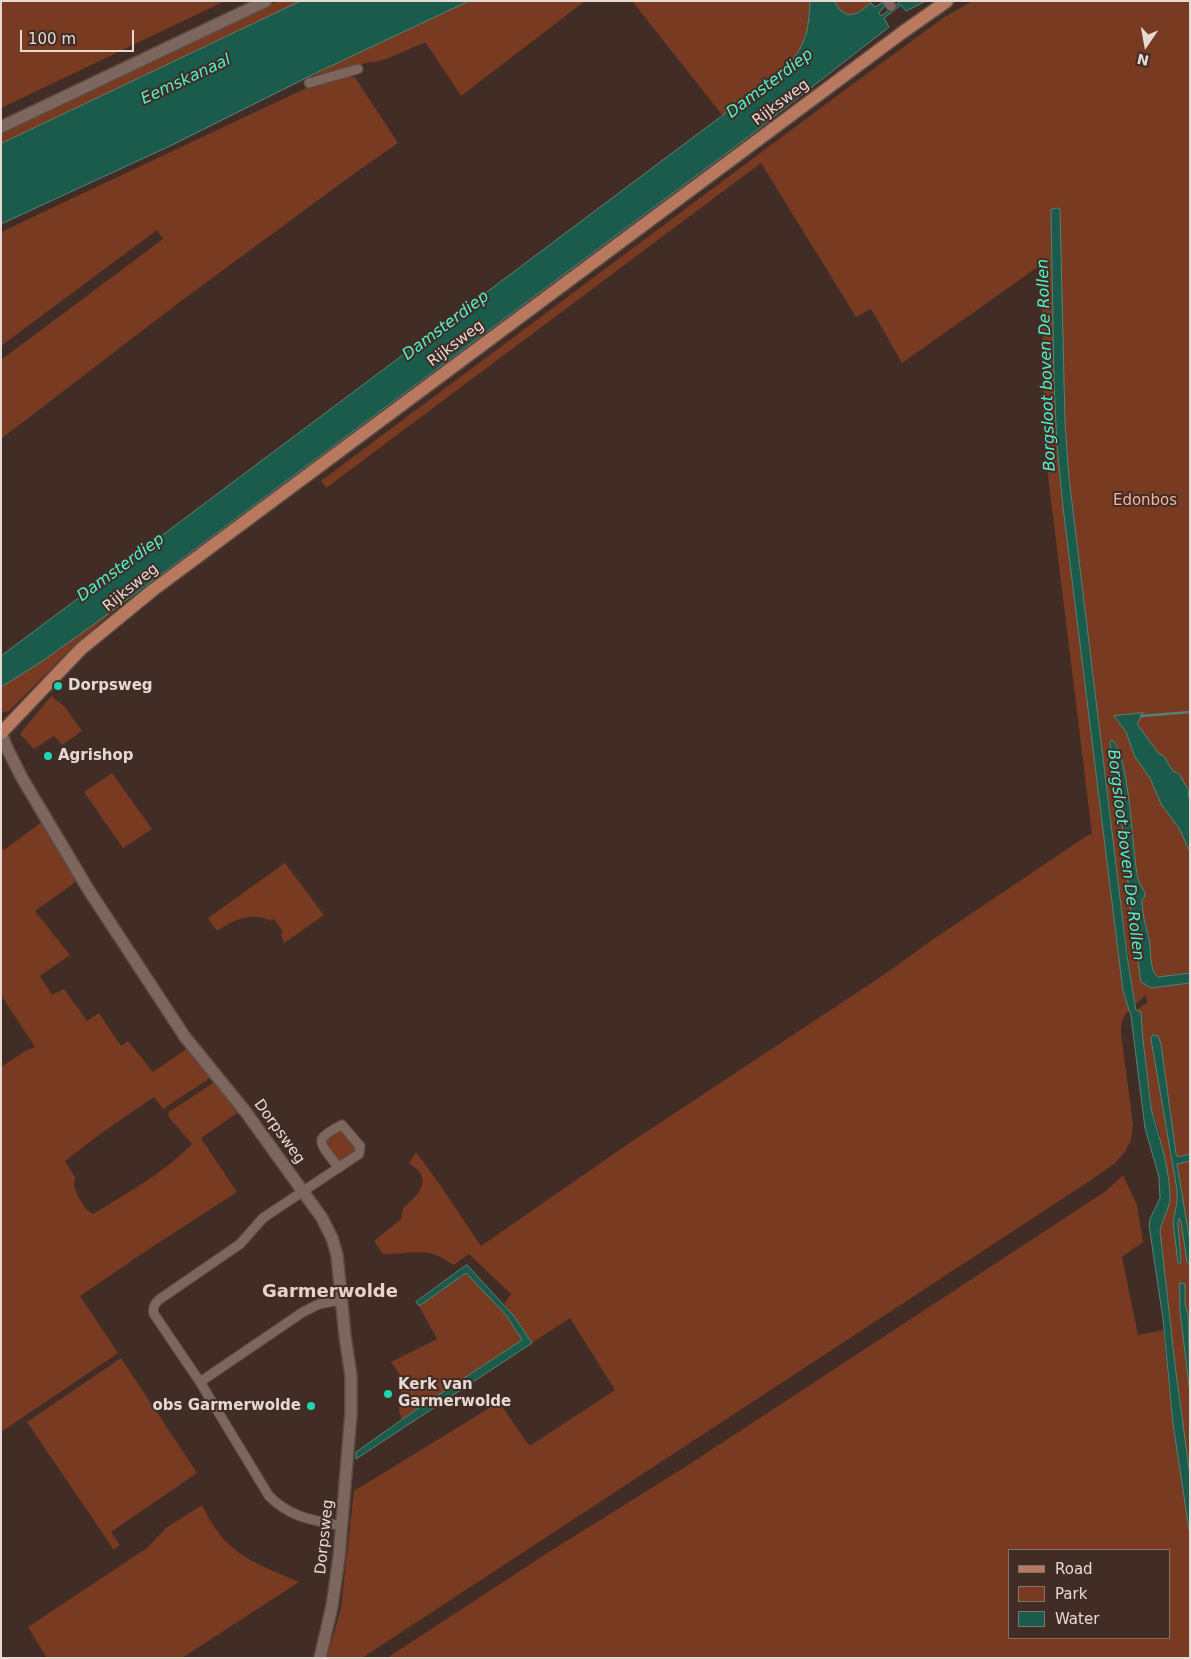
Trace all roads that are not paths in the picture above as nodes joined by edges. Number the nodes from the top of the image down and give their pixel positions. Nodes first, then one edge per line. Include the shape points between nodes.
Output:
1 (266, 1) edge
2 (947, 1) edge
3 (358, 69) dead end
4 (309, 83) dead end
5 (1, 127) edge
6 (1, 733) edge
7 (339, 1168) junction
8 (304, 1192) junction
9 (341, 1300) junction
10 (200, 1382) junction
11 (342, 1526) junction
12 (320, 1658) edge

1 - 5 street
2 - 6 main road, Rijksweg via 153,590 81,649
3 - 4 street
6 - 8 street, Dorpsweg via 22,778 130,954 185,1037 245,1111
7 - 7 street via 359,1154 360,1146 342,1125 321,1140
7 - 8 street
8 - 9 street, Dorpsweg via 332,1238 337,1255
8 - 10 street via 262,1218 240,1244 156,1303 153,1312
9 - 10 street via 319,1304 303,1312
9 - 11 street, Dorpsweg via 352,1388
10 - 11 street via 269,1496 293,1514
11 - 12 street, Dorpsweg via 332,1606

